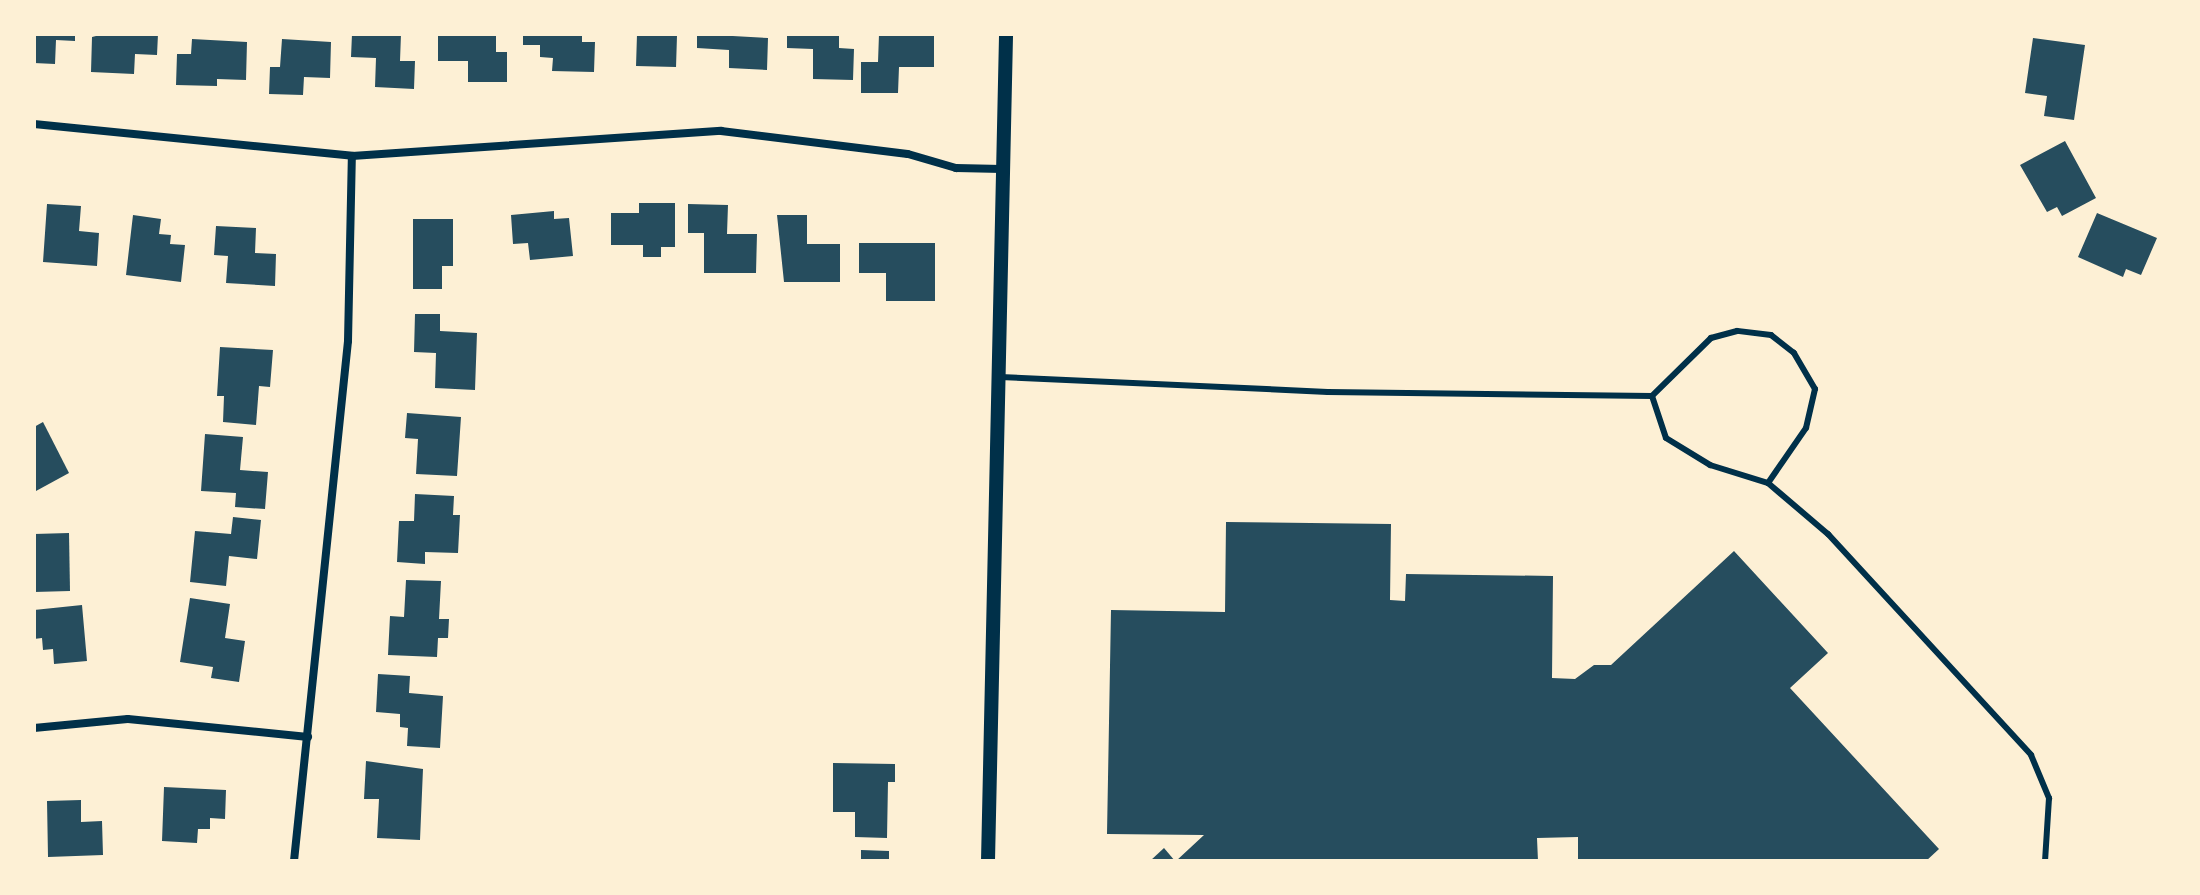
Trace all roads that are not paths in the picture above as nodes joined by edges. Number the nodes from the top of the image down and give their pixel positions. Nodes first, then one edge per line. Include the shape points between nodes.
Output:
1 (1006, 34) edge
2 (34, 124) edge
3 (352, 156) junction
4 (1002, 169) junction
5 (998, 377) junction
6 (1652, 396) junction
7 (1768, 483) junction
8 (34, 728) edge
9 (308, 737) junction
10 (294, 861) edge
11 (988, 861) edge
12 (2045, 861) edge

1 - 4 street
2 - 3 street
3 - 4 street via 721,131 908,154 956,168
3 - 9 street via 348,341
4 - 5 street
5 - 6 lane via 1328,392
5 - 11 street
6 - 7 lane via 1666,438 1710,465
6 - 7 lane via 1711,338 1737,331 1771,335 1794,353 1815,389 1806,428
7 - 12 lane via 1828,534 2031,755 2049,798
8 - 9 street via 128,719
9 - 10 street

